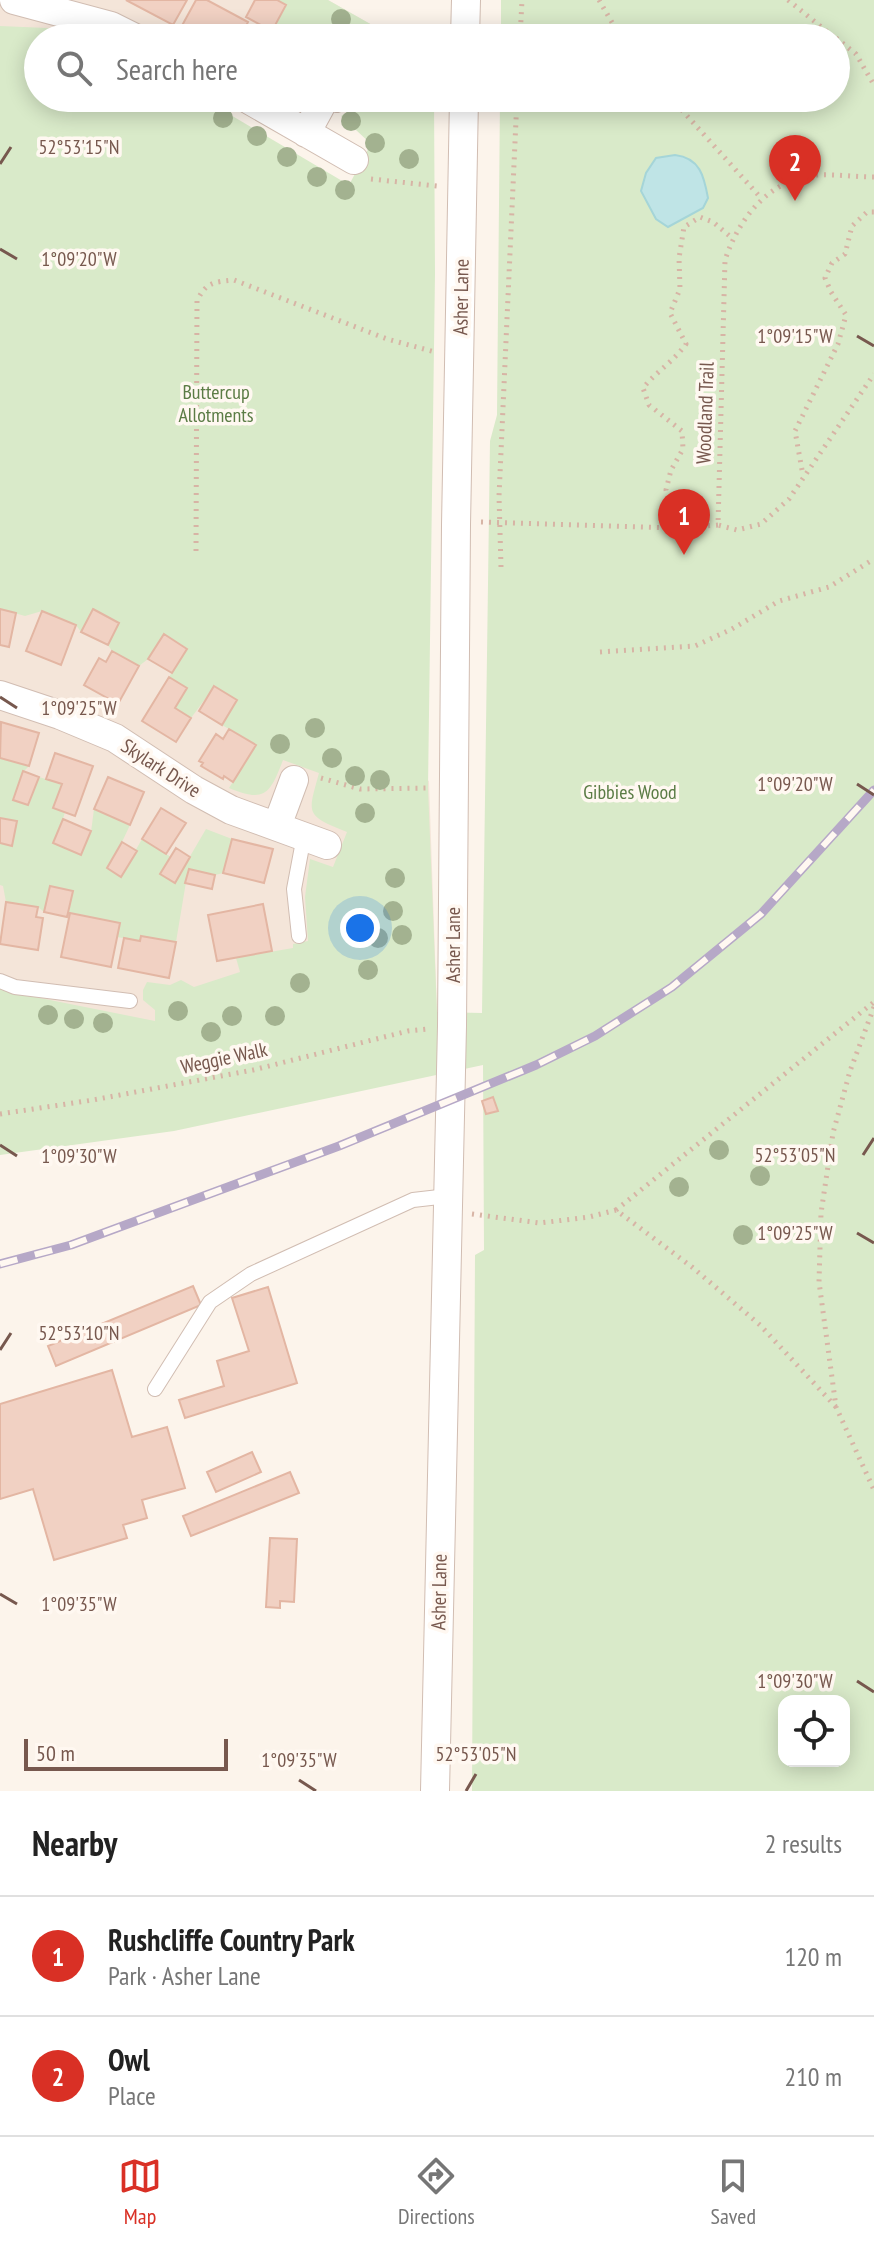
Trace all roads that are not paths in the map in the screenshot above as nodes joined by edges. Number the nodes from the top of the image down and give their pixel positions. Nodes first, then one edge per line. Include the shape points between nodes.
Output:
1 (14, 0) edge
2 (466, 0) edge
3 (104, 24) edge
4 (465, 24) edge
5 (270, 112) edge
6 (317, 112) edge
7 (464, 112) edge
8 (306, 133) junction
9 (357, 169) road end
10 (0, 695) edge
11 (294, 780) road end
12 (303, 836) junction
13 (299, 936) dead end
14 (0, 981) edge
15 (130, 1001) dead end
16 (448, 1204) junction
17 (155, 1389) dead end
18 (435, 1791) edge

1 - 3 street
2 - 4 street
5 - 8 street
6 - 8 street
7 - 16 street, Asher Lane
8 - 9 street
10 - 12 street, Skylark Drive via 115,738 209,799
11 - 12 street
12 - 13 lane via 294,889
14 - 15 lane
16 - 17 lane via 413,1200 251,1274 210,1302
16 - 18 street, Asher Lane

